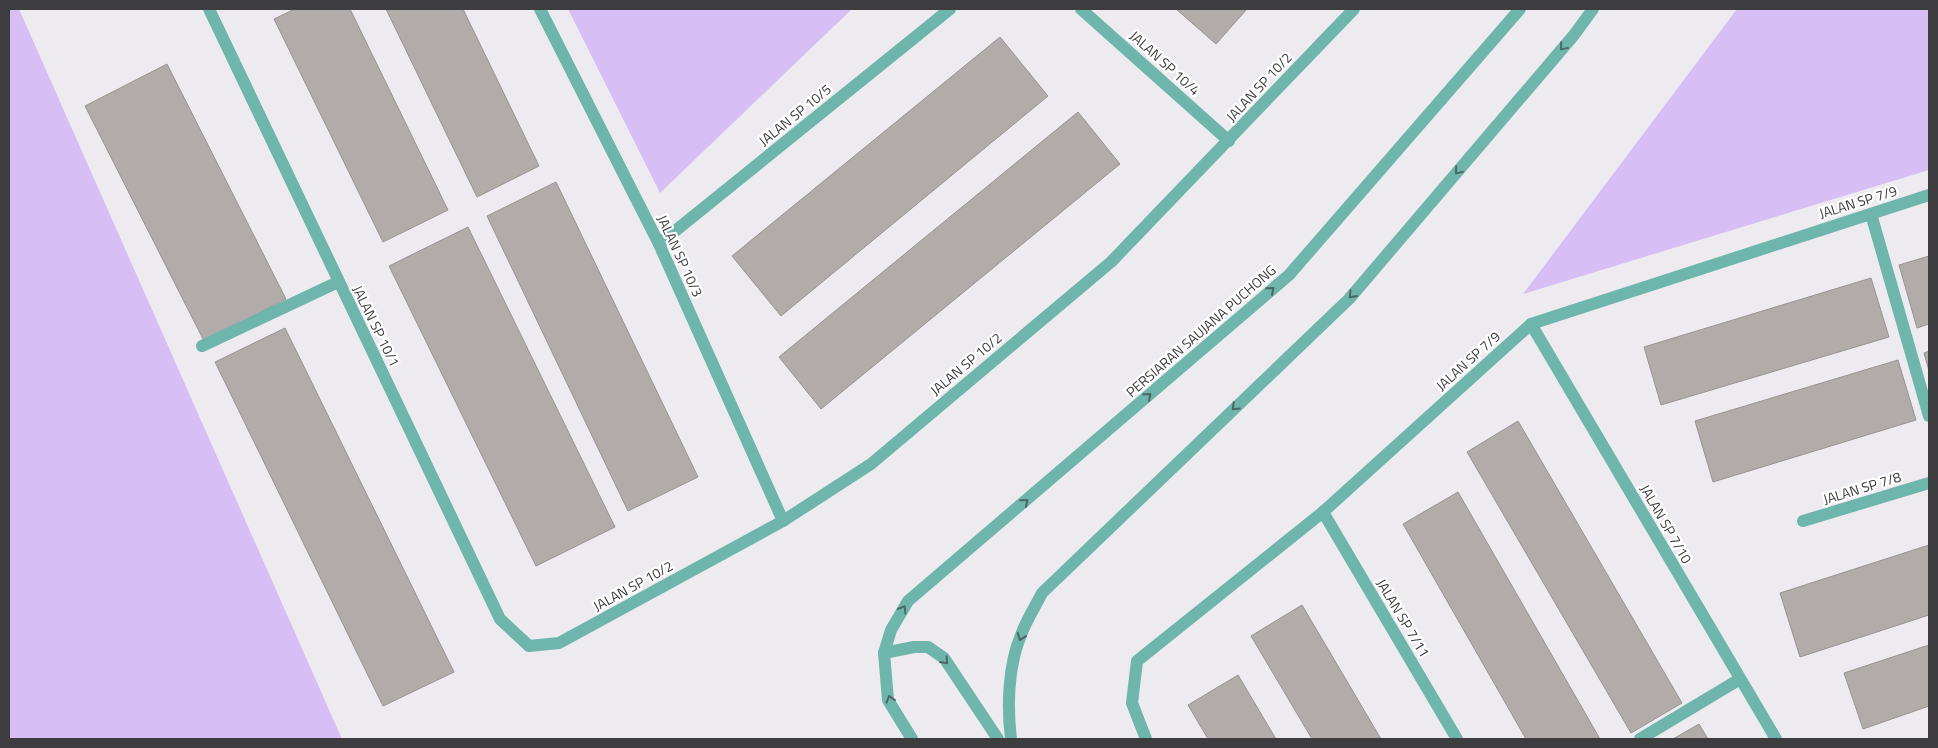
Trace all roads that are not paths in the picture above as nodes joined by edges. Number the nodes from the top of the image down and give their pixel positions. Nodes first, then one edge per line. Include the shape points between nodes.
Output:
1 (209, 9) edge
2 (540, 9) edge
3 (950, 9) edge
4 (1081, 9) edge
5 (1354, 9) edge
6 (1520, 9) edge
7 (1593, 9) edge
8 (1229, 141) junction
9 (1929, 195) edge
10 (1871, 214) junction
11 (658, 244) junction
12 (338, 282) junction
13 (1531, 324) junction
14 (202, 346) dead end
15 (1929, 416) edge
16 (1929, 483) edge
17 (1323, 512) junction
18 (783, 521) junction
19 (1803, 521) dead end
20 (529, 646) joint
21 (884, 653) junction
22 (1740, 680) junction
23 (912, 739) edge
24 (998, 739) edge
25 (1011, 739) edge
26 (1146, 739) edge
27 (1457, 739) edge
28 (1640, 739) edge
29 (1776, 739) edge

1 - 12 street, JALAN SP 10/1
2 - 11 street, JALAN SP 10/3
3 - 11 street, JALAN SP 10/5
4 - 8 street, JALAN SP 10/4
5 - 8 street, JALAN SP 10/2
21 -> 6 street, PERSIARAN SAUJANA PUCHONG via 891,630 908,601 1289,275
7 -> 25 street via 1349,299 1042,593 1020,636 1012,670 1008,713
8 - 18 street, JALAN SP 10/2 via 1111,262 870,464
9 - 10 street, JALAN SP 7/9
10 - 13 street, JALAN SP 7/9
10 - 15 street
11 - 18 street, JALAN SP 10/3
12 - 14 street
12 - 20 street, JALAN SP 10/1 via 500,620
13 - 17 street, JALAN SP 7/9
13 - 22 street, JALAN SP 7/10
16 - 19 street, JALAN SP 7/8
17 - 26 street, JALAN SP 7/9 via 1137,661 1132,703
17 - 27 street, JALAN SP 7/11
18 - 20 street, JALAN SP 10/2 via 559,643
23 -> 21 street via 888,700
21 -> 24 street via 928,647 944,658
22 - 28 street
22 - 29 street, JALAN SP 7/10

